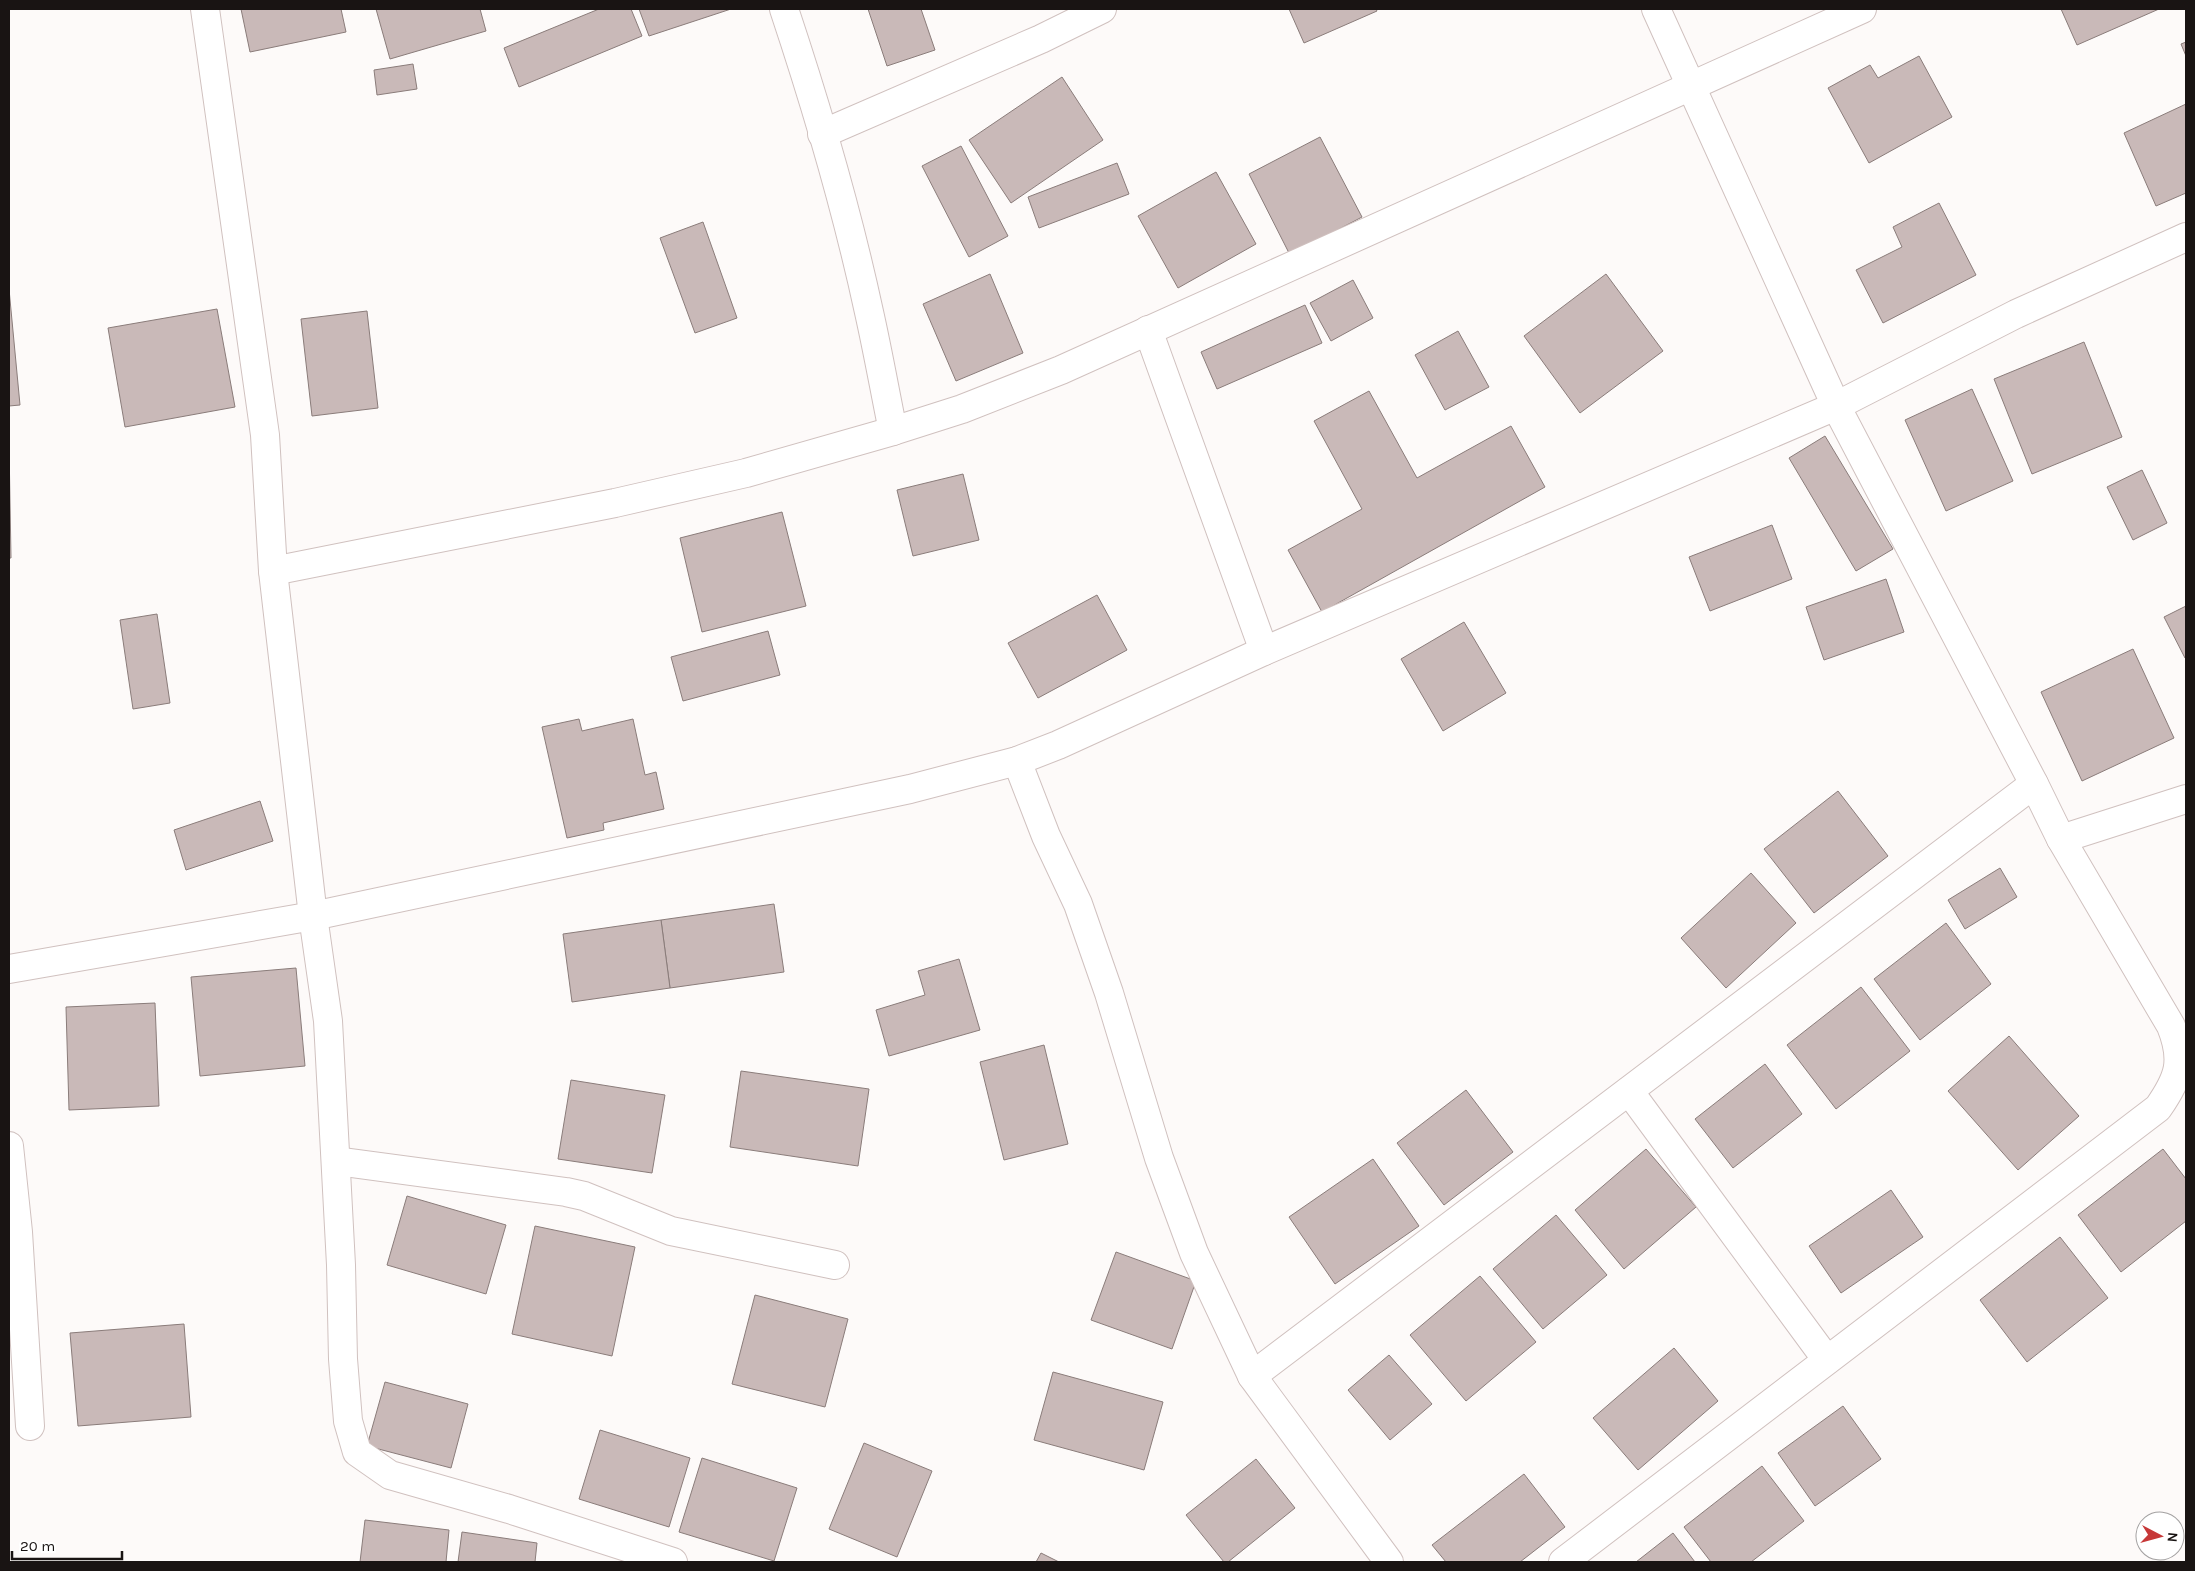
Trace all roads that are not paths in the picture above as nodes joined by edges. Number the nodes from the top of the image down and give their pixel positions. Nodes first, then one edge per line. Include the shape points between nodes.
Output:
1 (205, 9) edge
2 (784, 9) edge
3 (1102, 9) edge
4 (1656, 9) edge
5 (1862, 9) edge
6 (1692, 86) junction
7 (822, 134) junction
8 (2186, 237) edge
9 (1148, 330) junction
10 (1836, 406) junction
11 (893, 432) junction
12 (273, 571) junction
13 (1264, 651) junction
14 (1017, 761) junction
15 (2034, 784) junction
16 (2186, 799) edge
17 (2060, 839) junction
18 (313, 916) junction
19 (9, 969) edge
20 (1629, 1091) junction
21 (9, 1146) edge
22 (336, 1161) junction
23 (835, 1266) dead end
24 (1827, 1360) junction
25 (1252, 1376) junction
26 (30, 1426) dead end
27 (673, 1562) edge
28 (1389, 1562) edge
29 (1563, 1562) edge

1 - 12 street via 265,435
2 - 7 street
3 - 7 street
4 - 6 street
5 - 6 street
6 - 9 street
6 - 10 street
7 - 11 street via 869,311
8 - 10 street via 2016,314
9 - 11 street via 1052,374
9 - 13 street
10 - 13 street
10 - 15 street
11 - 12 street via 746,473 615,503
12 - 18 street
13 - 14 street
14 - 18 street via 910,789
14 - 25 street via 1046,836 1078,904 1159,1158 1194,1252
15 - 17 street
15 - 20 street
16 - 17 street
17 - 24 street via 2171,1026 2178,1044 2179,1066 2172,1088 2158,1108
18 - 19 street
18 - 22 street via 328,1021
20 - 24 street
20 - 25 street
21 - 26 street via 18,1232
22 - 23 street via 566,1192 584,1196 671,1231
22 - 27 street via 343,1359 348,1421 357,1452 390,1475
24 - 29 street
25 - 28 street

